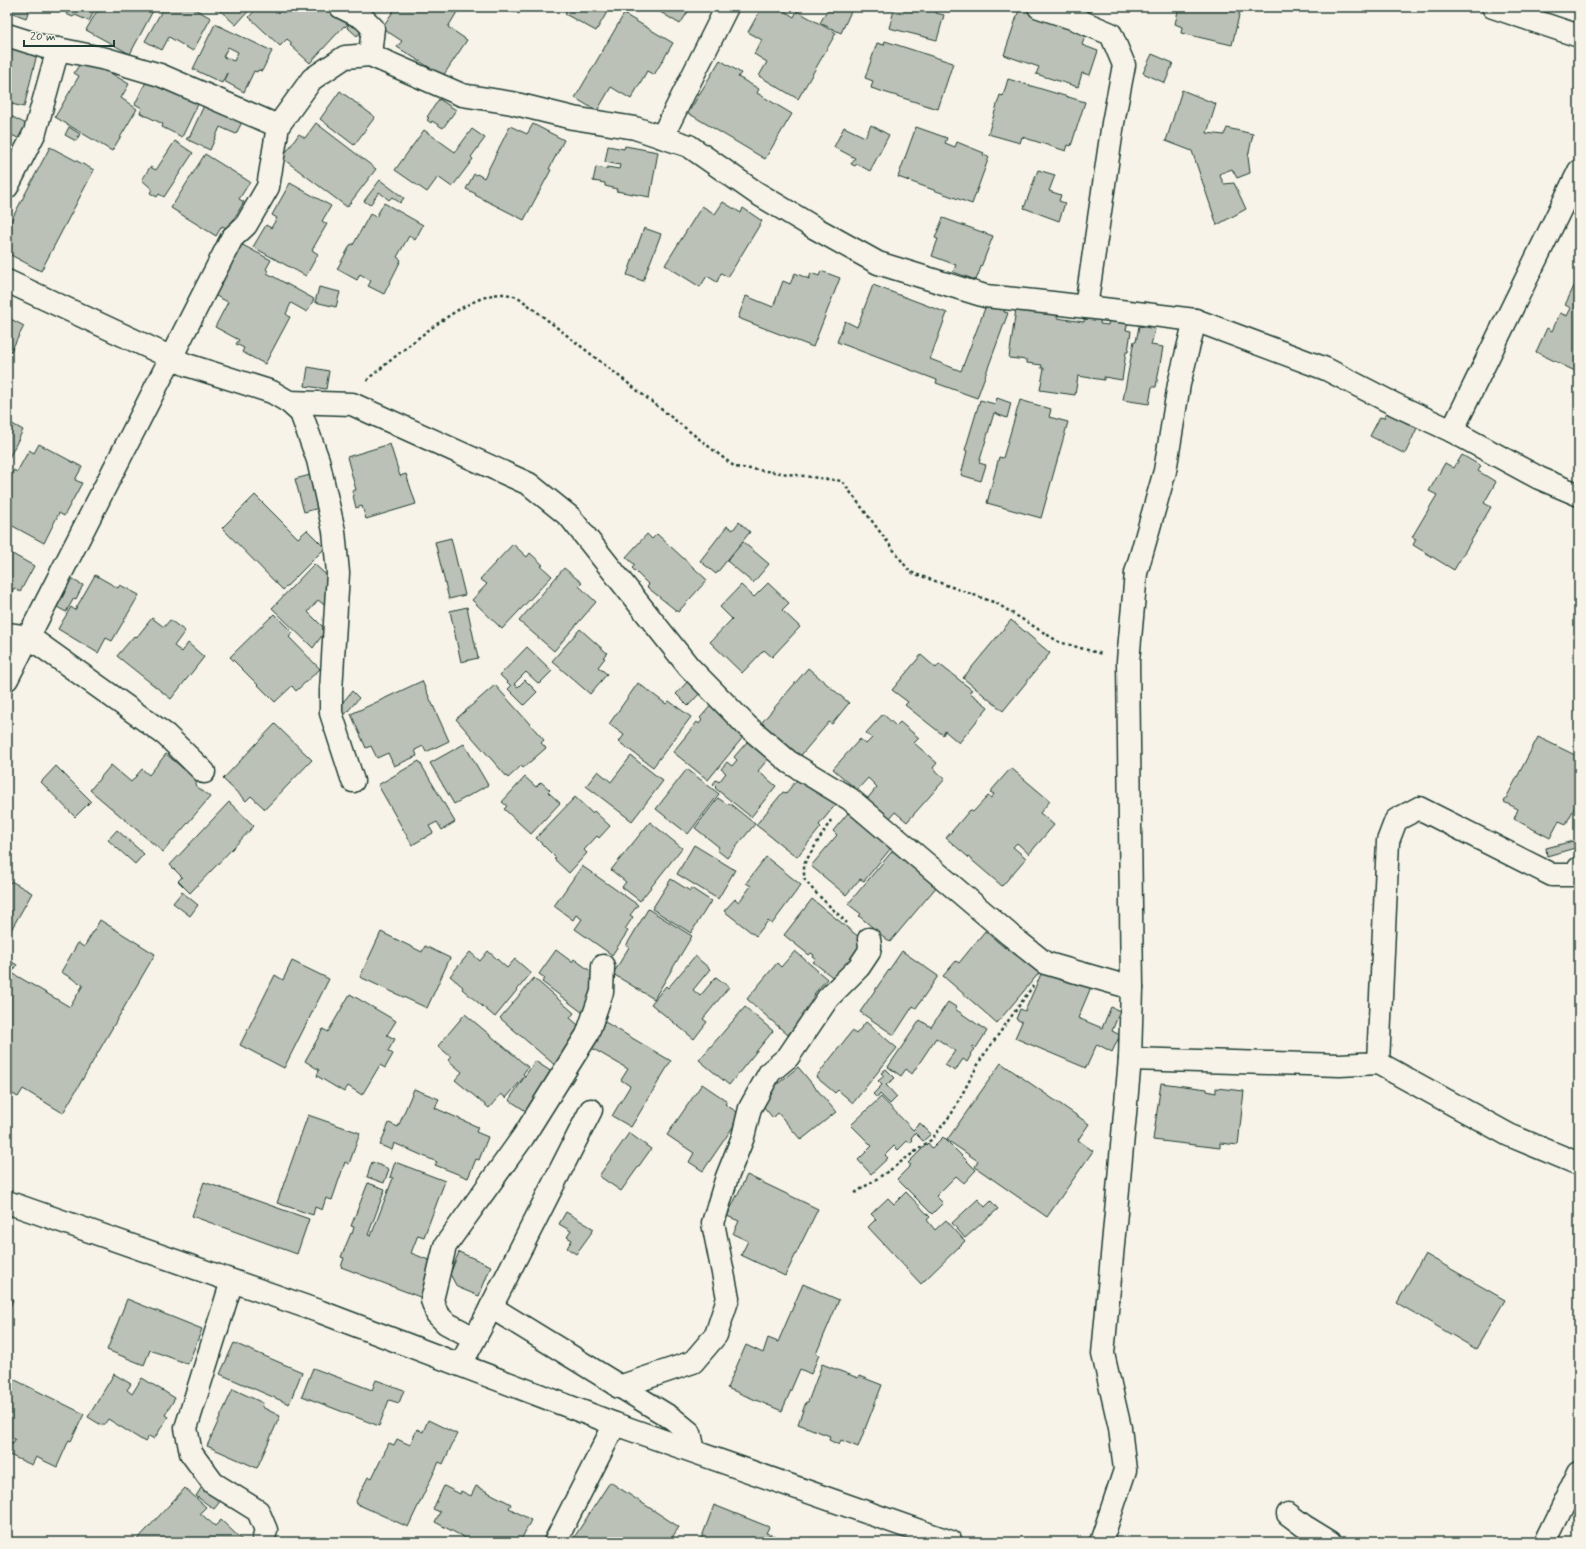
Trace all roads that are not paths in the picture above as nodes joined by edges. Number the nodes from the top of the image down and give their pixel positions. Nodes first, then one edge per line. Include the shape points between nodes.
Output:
1 (341, 7) edge
2 (727, 7) edge
3 (1039, 7) edge
4 (1493, 7) edge
5 (7, 35) edge
6 (1579, 36) edge
7 (58, 49) junction
8 (370, 54) junction
9 (278, 126) junction
10 (662, 137) junction
11 (1579, 171) edge
12 (7, 187) edge
13 (7, 281) edge
14 (1086, 307) junction
15 (1195, 320) junction
16 (170, 357) junction
17 (290, 402) junction
18 (1452, 431) junction
19 (1579, 495) edge
20 (7, 634) edge
21 (28, 637) junction
22 (7, 679) edge
23 (204, 772) dead end
24 (353, 781) dead end
25 (1578, 873) edge
26 (868, 939) road end
27 (603, 966) dead end
28 (1132, 988) junction
29 (1130, 1059) junction
30 (1378, 1063) junction
31 (592, 1110) dead end
32 (1579, 1164) edge
33 (7, 1202) edge
34 (232, 1281) junction
35 (491, 1307) junction
36 (474, 1338) junction
37 (461, 1364) junction
38 (619, 1386) junction
39 (616, 1424) junction
40 (694, 1451) junction
41 (1579, 1472) edge
42 (1288, 1514) dead end
43 (263, 1542) edge
44 (555, 1542) edge
45 (951, 1542) edge
46 (1101, 1542) edge
47 (1330, 1542) edge
48 (1545, 1542) edge

1 - 8 street via 363,18 373,28
2 - 10 street
3 - 14 street via 1111,34 1124,65
4 - 6 street
5 - 7 street
7 - 9 street via 106,59 160,75
7 - 12 street via 35,132
8 - 9 street via 345,58 312,79
8 - 10 street via 462,95 636,128
9 - 16 street via 268,187 246,225 232,238
10 - 14 street via 689,146 755,192 878,263 985,296
11 - 18 street
13 - 16 street
14 - 15 street
15 - 18 street via 1326,369
15 - 28 street via 1179,384 1165,471 1136,573 1128,661
16 - 17 street via 187,365 272,392
16 - 21 street
17 - 24 street via 304,421 318,460 334,531 338,573 331,713
17 - 28 street via 352,404 528,484 570,518 689,667 748,726 790,762 850,799 1045,963
18 - 19 street via 1539,478
20 - 21 street
21 - 22 street
21 - 23 street via 166,735
25 - 30 street via 1552,875 1419,808 1396,820 1388,841
26 - 38 street via 869,952 859,967 828,998 788,1057 770,1072 750,1108 743,1137 713,1223 728,1298 716,1335 693,1362
27 - 36 street via 602,992 587,1035 523,1137 445,1246 432,1300 437,1314
28 - 29 street
29 - 30 street via 1340,1065
29 - 46 street via 1103,1354 1120,1428 1125,1470
30 - 32 street via 1509,1135
31 - 35 street
33 - 34 street
34 - 37 street
34 - 43 street via 186,1428 191,1453 213,1483 258,1511 266,1530
35 - 36 street
35 - 38 street
36 - 37 street
37 - 39 street
38 - 40 street via 673,1419 690,1433
39 - 40 street
39 - 44 street
40 - 45 street
41 - 48 street
42 - 47 street

